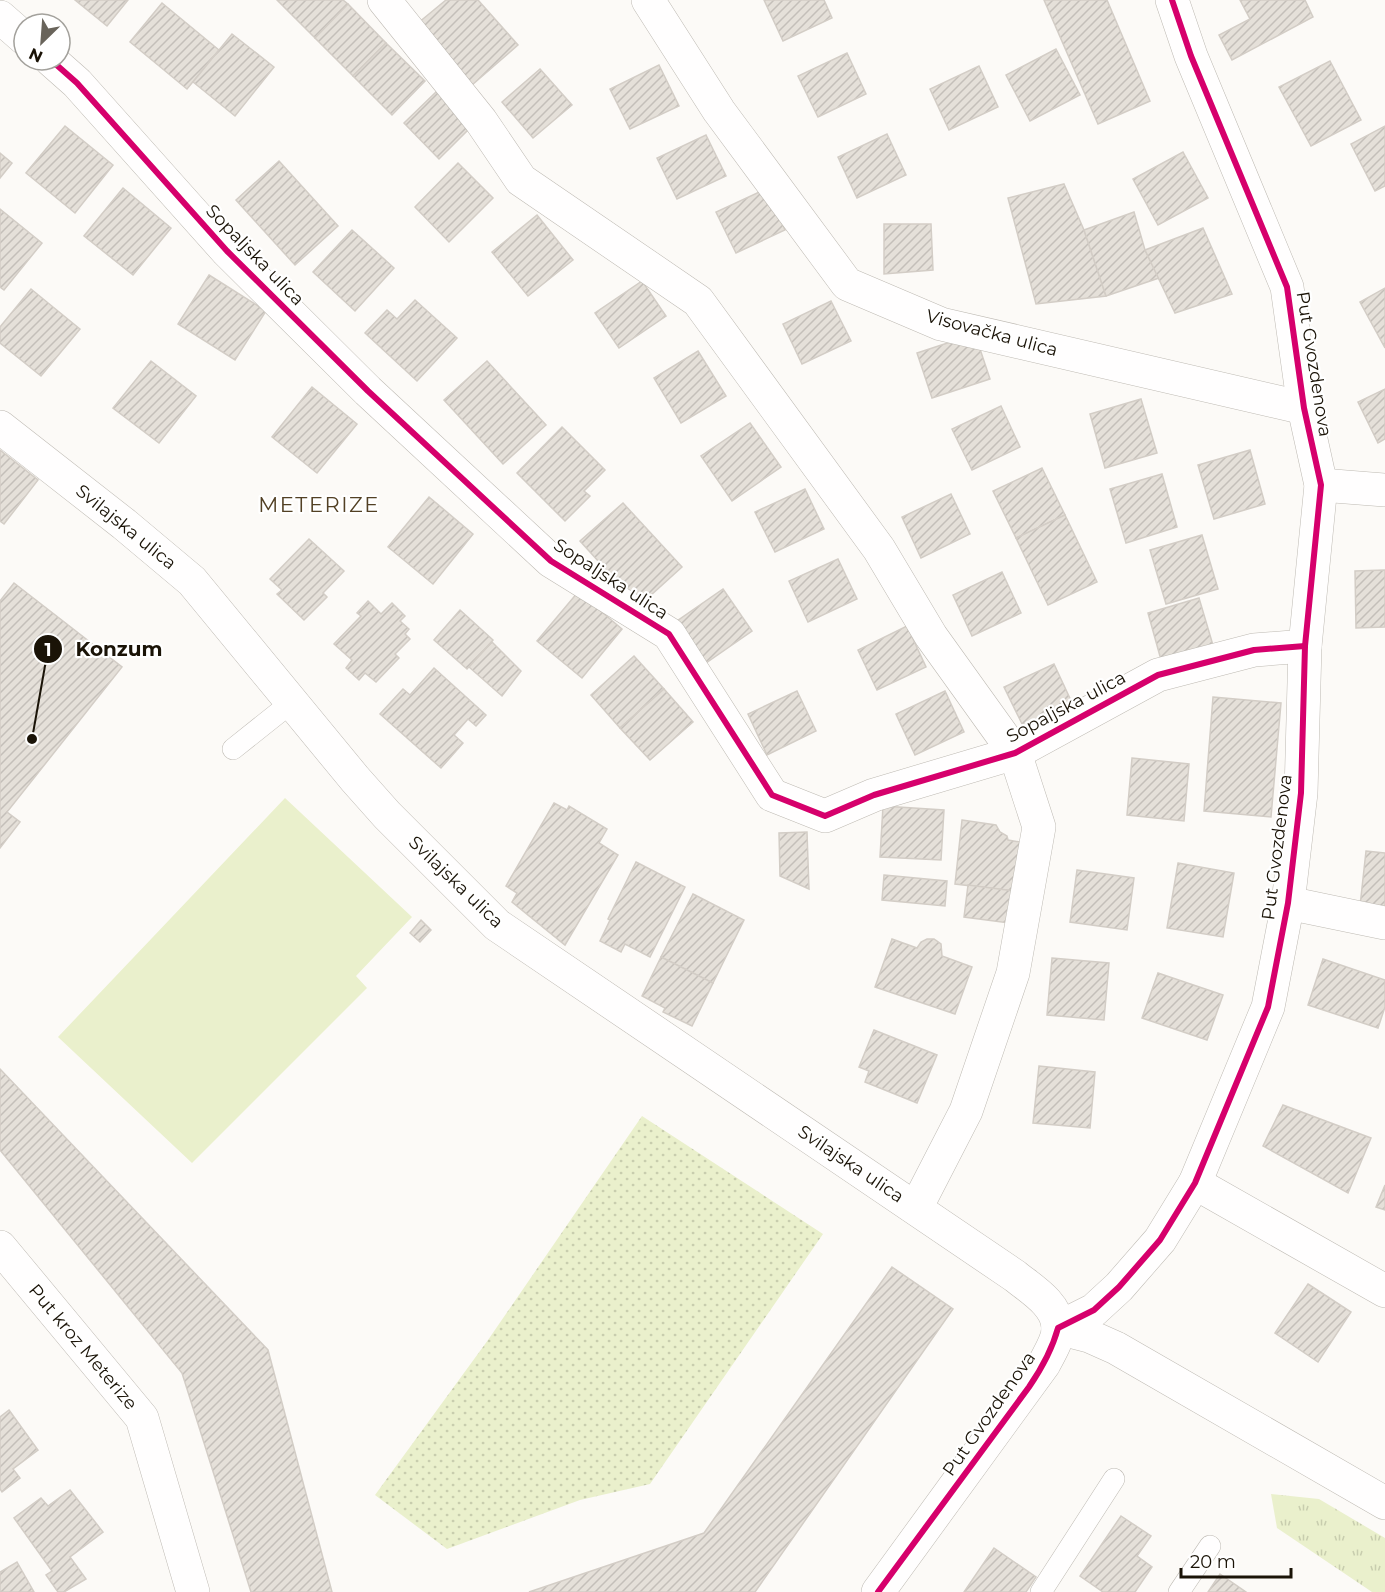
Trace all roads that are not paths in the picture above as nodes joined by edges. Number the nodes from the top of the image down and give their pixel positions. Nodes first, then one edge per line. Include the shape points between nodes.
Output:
1 (384, 0) edge
2 (648, 0) edge
3 (1172, 0) edge
4 (0, 17) edge
5 (12, 28) edge
6 (65, 72) edge
7 (1304, 408) junction
8 (0, 427) edge
9 (1321, 484) junction
10 (1385, 490) edge
11 (1305, 646) junction
12 (292, 702) junction
13 (233, 748) dead end
14 (1015, 753) junction
15 (1288, 903) junction
16 (1385, 923) edge
17 (1195, 1184) junction
18 (916, 1208) junction
19 (0, 1247) edge
20 (1385, 1291) edge
21 (1058, 1328) junction
22 (1114, 1479) dead end
23 (1385, 1503) edge
24 (1210, 1546) dead end
25 (193, 1592) edge
26 (878, 1592) edge
27 (1041, 1592) edge
28 (1179, 1592) edge

1 - 14 street, Sopaljska ulica via 481,121 521,180 698,301 879,549 931,636
2 - 7 street, Visovačka ulica via 719,111 847,284 941,324
3 - 7 street, Put Gvozdenova via 1191,56 1287,287
4 - 5 street
6 - 14 street, Sopaljska ulica via 227,251 368,391 551,561 669,634 772,795 825,816 874,795
7 - 9 street, Put Gvozdenova
8 - 12 street, Svilajska ulica via 192,581
9 - 10 street
9 - 11 street, Put Gvozdenova
11 - 14 street, Sopaljska ulica via 1254,650 1158,675
11 - 15 street, Put Gvozdenova via 1301,793
12 - 13 lane
12 - 18 street, Svilajska ulica via 387,815 497,925
14 - 18 street via 1040,827 1012,973 966,1111
15 - 16 street, Put Gvozdenova
15 - 17 street, Put Gvozdenova via 1268,1007
17 - 20 street
17 - 21 street, Put Gvozdenova via 1160,1240 1119,1287 1094,1310
18 - 21 street, Svilajska ulica via 1041,1297 1053,1311
19 - 25 street, Put kroz Meterize via 142,1418
21 - 23 street via 1089,1335 1116,1348
21 - 26 street, Put Gvozdenova via 1044,1364 1029,1387
22 - 27 lane
24 - 28 lane

